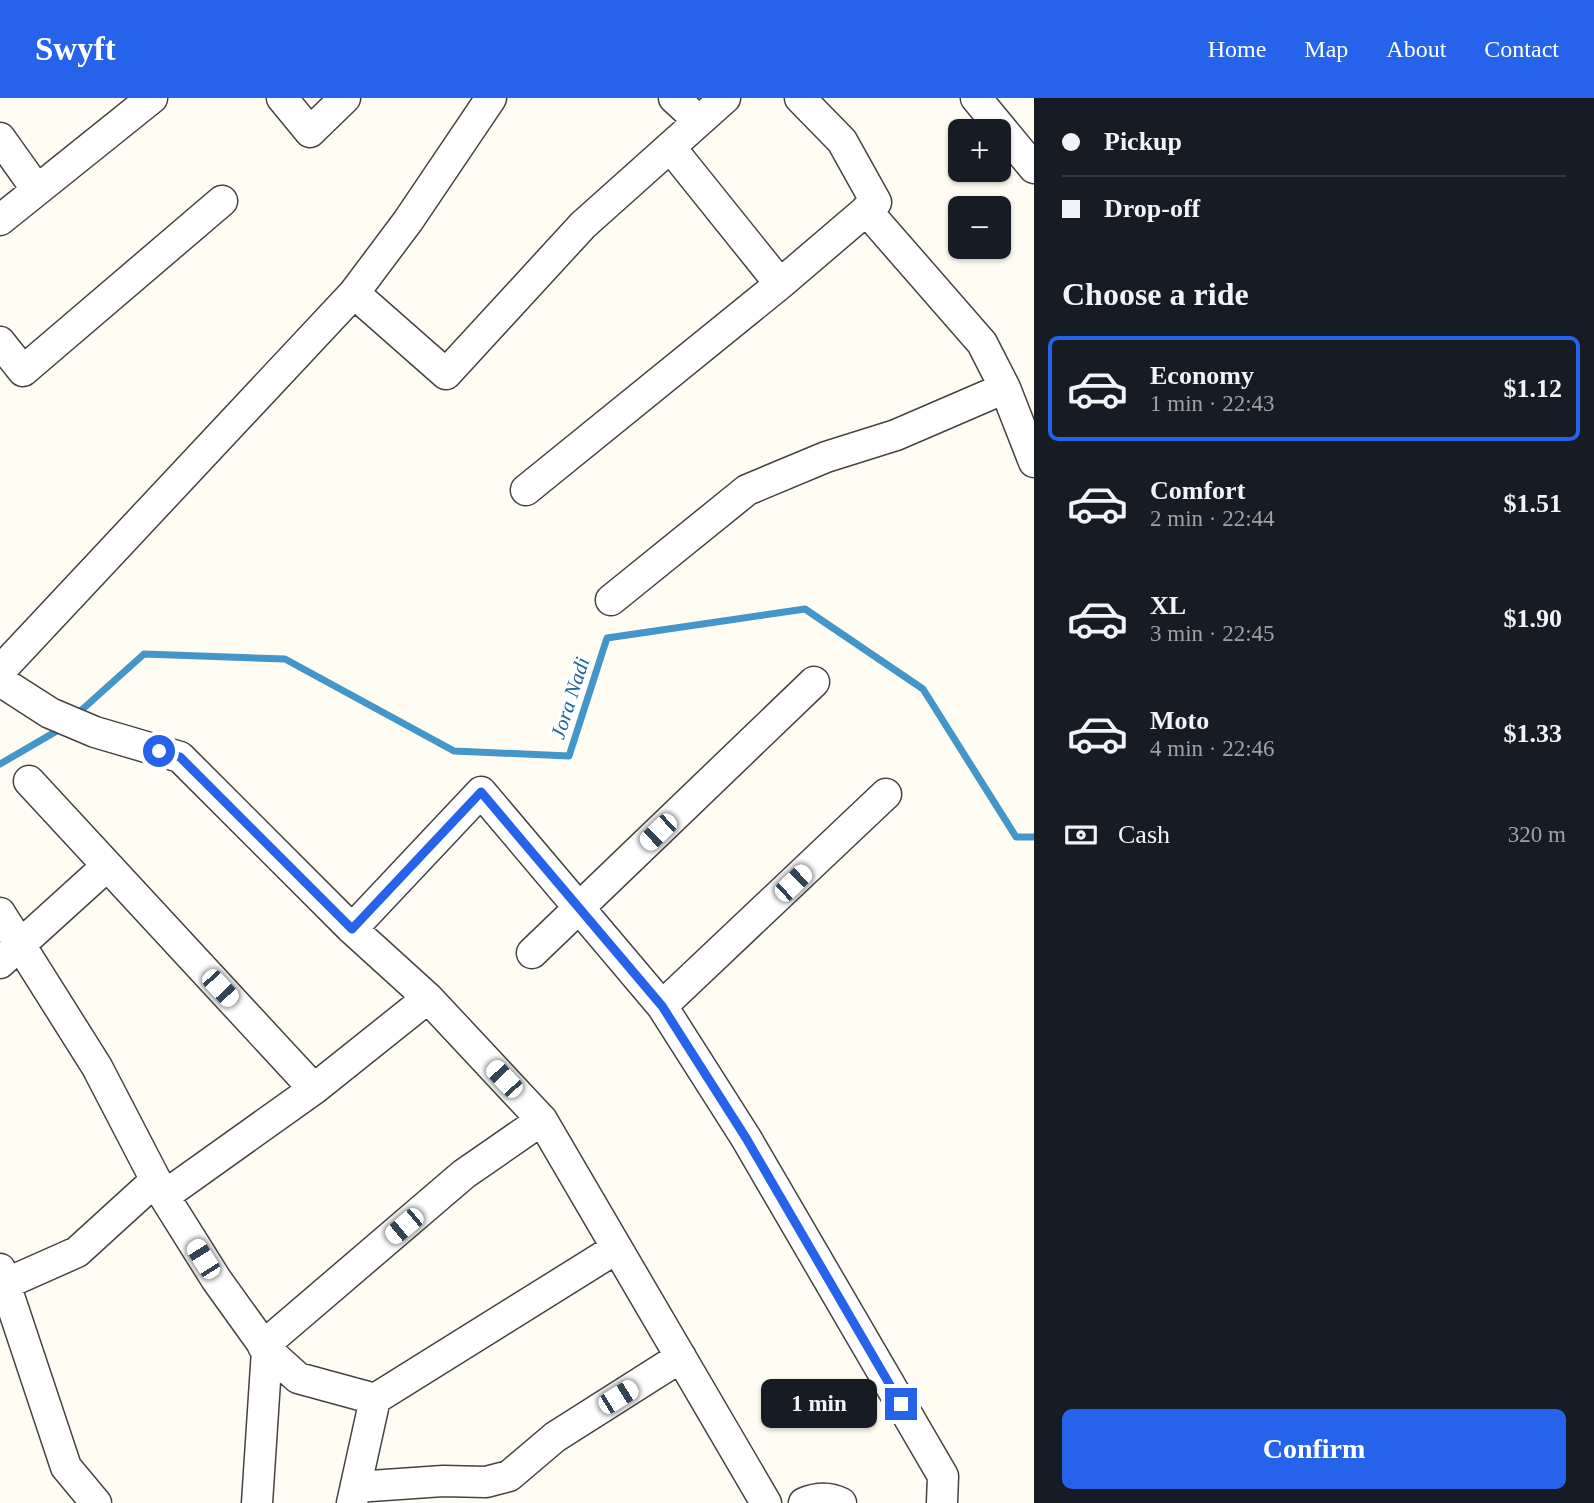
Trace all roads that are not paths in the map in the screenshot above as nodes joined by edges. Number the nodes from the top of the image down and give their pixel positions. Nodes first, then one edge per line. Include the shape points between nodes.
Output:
1 (282, 98) edge
2 (345, 98) edge
3 (674, 98) edge
4 (725, 98) edge
5 (800, 98) edge
6 (976, 98) edge
7 (489, 99) edge
8 (147, 100) edge
9 (699, 121) junction
10 (0, 138) edge
11 (670, 147) junction
12 (1034, 168) edge
13 (37, 190) junction
14 (222, 201) dead end
15 (866, 210) junction
16 (0, 220) edge
17 (780, 284) junction
18 (354, 293) junction
19 (0, 342) edge
20 (1005, 388) junction
21 (1034, 462) edge
22 (526, 490) dead end
23 (611, 600) dead end
24 (0, 671) edge
25 (0, 681) edge
26 (814, 682) dead end
27 (29, 781) dead end
28 (886, 794) dead end
29 (107, 866) junction
30 (580, 907) junction
31 (0, 913) edge
32 (352, 929) junction
33 (532, 953) dead end
34 (10, 954) edge
35 (428, 999) junction
36 (662, 1006) junction
37 (314, 1089) junction
38 (542, 1120) junction
39 (160, 1188) junction
40 (617, 1248) junction
41 (2, 1277) edge
42 (265, 1348) junction
43 (681, 1357) junction
44 (375, 1399) junction
45 (354, 1495) edge
46 (96, 1503) edge
47 (257, 1503) edge
48 (766, 1503) edge
49 (804, 1503) edge
50 (841, 1503) edge
51 (942, 1503) edge

1 - 2 street via 310,132
3 - 9 street
4 - 9 street
5 - 15 street via 842,141 876,202
6 - 12 street
7 - 18 street
8 - 13 street
9 - 11 street
10 - 13 street
11 - 17 street
11 - 18 street via 583,225 446,374
13 - 16 street
14 - 19 street via 23,371
15 - 17 street
15 - 20 street via 982,343
17 - 22 street
18 - 24 street
20 - 21 street
20 - 23 street via 896,435 826,457 747,490
25 - 32 street via 50,713 95,732 180,757
26 - 30 street
27 - 29 street
28 - 36 street
29 - 34 street
29 - 37 street
30 - 32 street via 481,792
30 - 33 street
30 - 36 street
31 - 34 street
32 - 35 street
34 - 39 street via 97,1067
35 - 37 street
35 - 38 street
36 - 51 street via 746,1138 943,1476
37 - 39 street
38 - 40 street
38 - 42 street via 464,1174
39 - 41 street via 77,1252
39 - 42 street
40 - 43 street
40 - 44 street
41 - 46 street via 66,1467
42 - 44 street via 298,1378
42 - 47 street
43 - 45 street via 555,1437 509,1476
43 - 48 street
44 - 45 street
49 - 50 street via 814,1499

